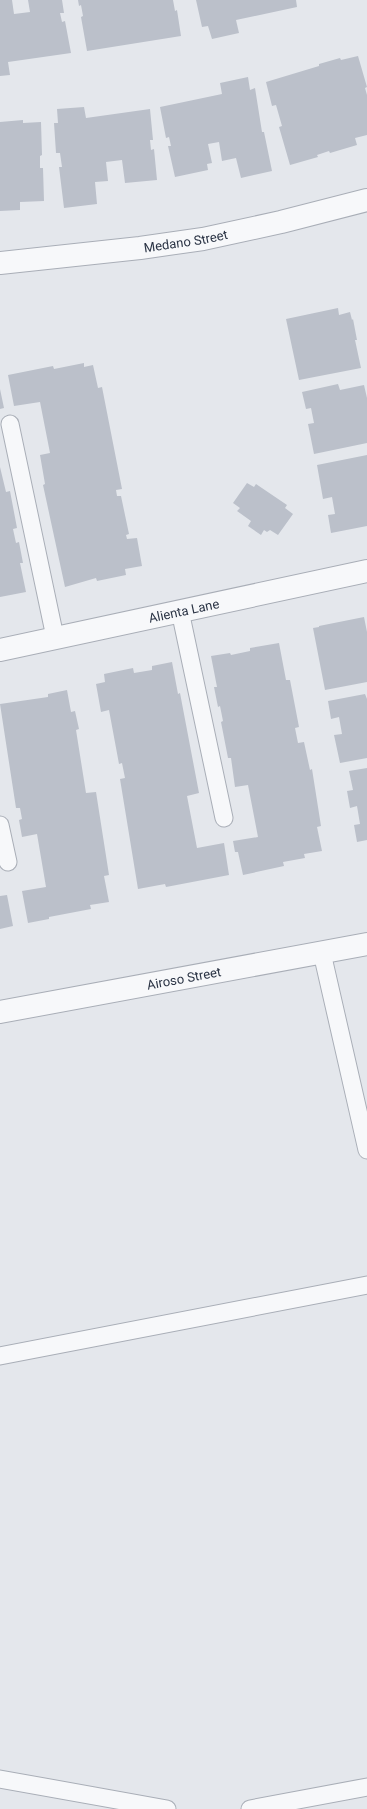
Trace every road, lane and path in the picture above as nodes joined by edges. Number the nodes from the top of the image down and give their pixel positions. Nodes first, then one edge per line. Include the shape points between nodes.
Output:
1 (367, 200) edge
2 (0, 263) edge
3 (10, 424) dead end
4 (367, 571) edge
5 (180, 612) junction
6 (55, 637) junction
7 (0, 650) edge
8 (224, 818) dead end
9 (0, 825) edge
10 (8, 862) dead end
11 (367, 944) edge
12 (322, 953) junction
13 (0, 1012) edge
14 (367, 1150) edge
15 (367, 1285) edge
16 (0, 1356) edge
17 (0, 1779) edge
18 (367, 1787) edge
19 (167, 1809) edge
20 (250, 1809) edge

1 - 2 street, Medano Street via 203,239
3 - 6 lane
4 - 5 street, Alienta Lane
5 - 6 street, Alienta Lane
5 - 8 lane
6 - 7 street, Alienta Lane
9 - 10 lane
11 - 12 street, Airoso Street
12 - 13 street, Airoso Street
12 - 14 lane
15 - 16 lane
17 - 19 lane
18 - 20 lane

